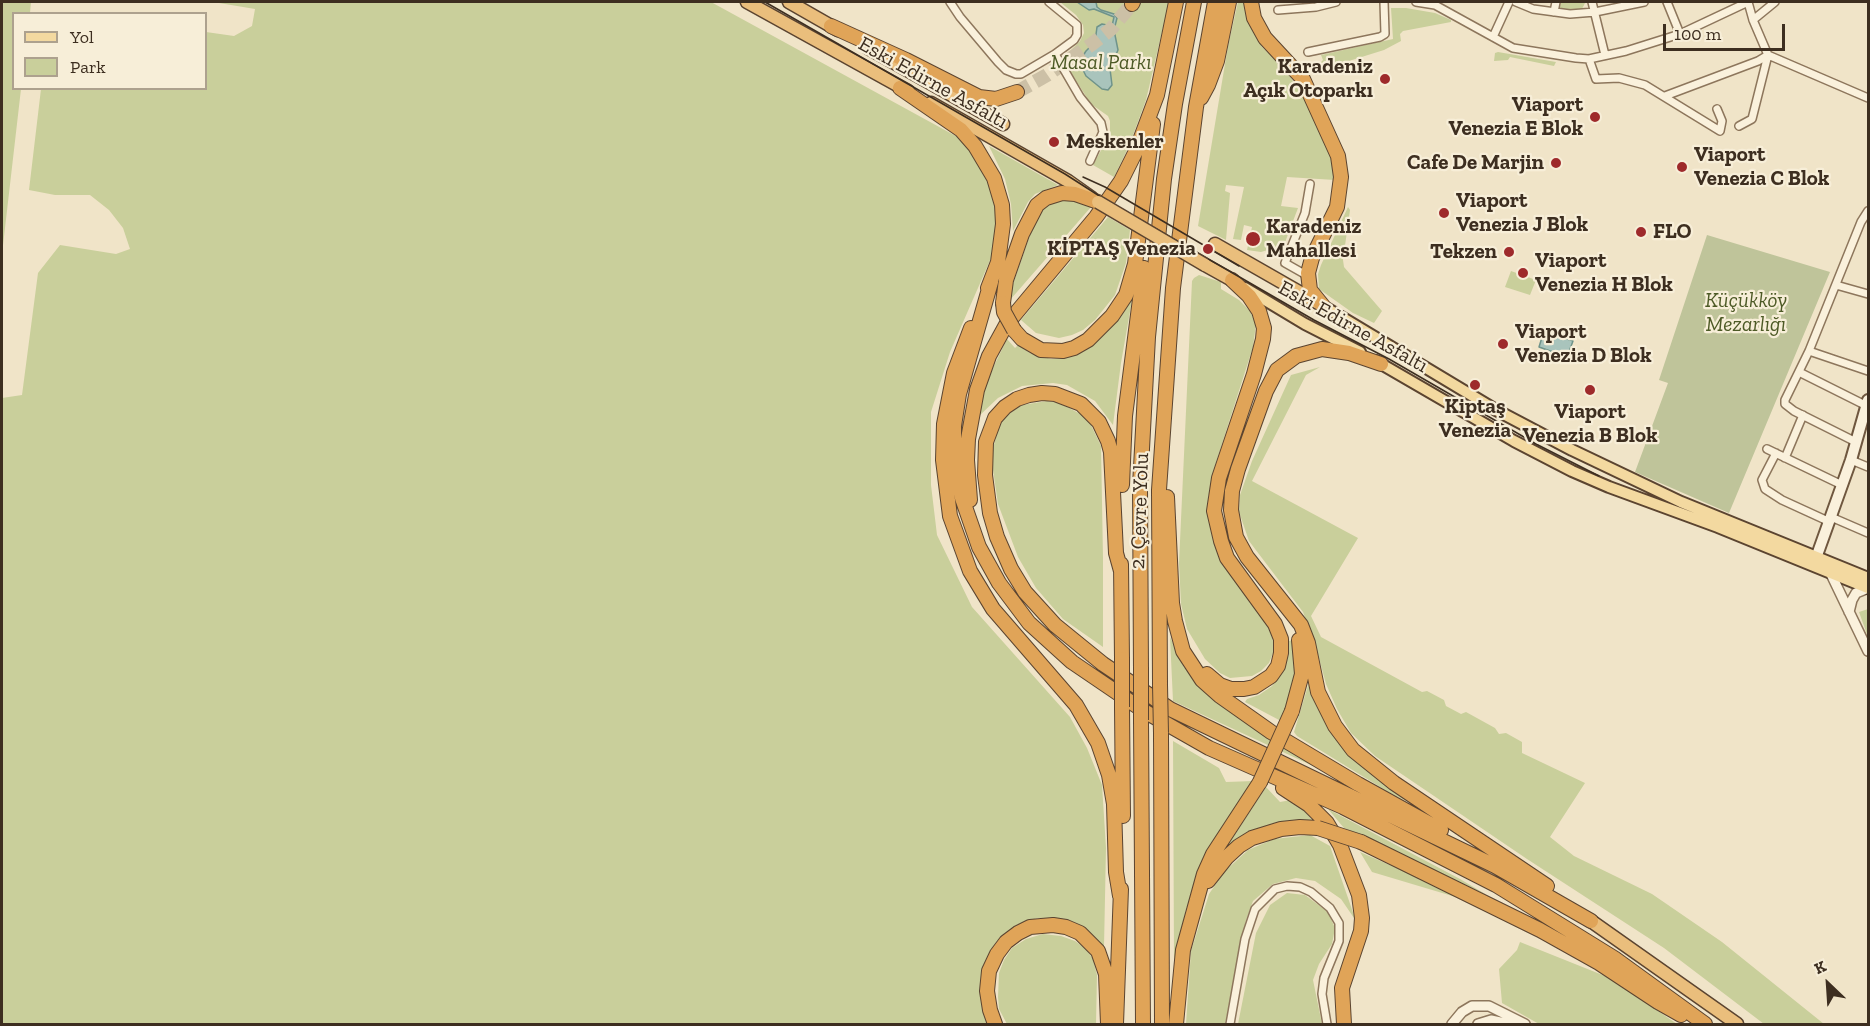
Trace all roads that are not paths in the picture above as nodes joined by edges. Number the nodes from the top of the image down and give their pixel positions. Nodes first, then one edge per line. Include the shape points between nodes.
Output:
1 (748, 2) edge
2 (789, 2) edge
3 (950, 2) edge
4 (1049, 2) edge
5 (1176, 2) edge
6 (1194, 2) edge
7 (1215, 2) edge
8 (1229, 2) edge
9 (1251, 2) edge
10 (1336, 2) edge
11 (1384, 2) edge
12 (1416, 2) edge
13 (1509, 2) edge
14 (1516, 2) edge
15 (1556, 2) edge
16 (1592, 2) edge
17 (1644, 2) edge
18 (1667, 2) edge
19 (1748, 2) edge
20 (1775, 2) edge
21 (1435, 3) edge
22 (1278, 10) dead end
23 (1554, 12) junction
24 (1595, 12) junction
25 (1753, 20) junction
26 (831, 26) junction
27 (1680, 34) junction
28 (1493, 37) junction
29 (1308, 52) dead end
30 (1055, 54) junction
31 (1605, 55) junction
32 (1768, 55) junction
33 (1589, 58) junction
34 (900, 88) junction
35 (1017, 92) tunnel mouth
36 (1157, 95) junction
37 (1665, 96) junction
38 (1869, 98) edge
39 (1196, 107) junction
40 (1717, 109) dead end
41 (1003, 124) dead end
42 (1739, 126) dead end
43 (1090, 162) dead end
44 (1164, 178) junction
45 (1310, 184) dead end
46 (1098, 202) junction
47 (1869, 211) edge
48 (1215, 244) dead end
49 (1308, 276) junction
50 (1232, 280) junction
51 (991, 282) junction
52 (1836, 285) junction
53 (1869, 294) edge
54 (1323, 306) junction
55 (1809, 351) junction
56 (1381, 364) junction
57 (1869, 371) edge
58 (1799, 372) junction
59 (1868, 403) edge
60 (1803, 415) junction
61 (1856, 442) junction
62 (1767, 448) dead end
63 (1776, 453) junction
64 (1785, 458) junction
65 (1851, 460) junction
66 (1869, 467) edge
67 (1616, 471) junction
68 (1161, 474) junction
69 (1842, 485) junction
70 (1609, 487) junction
71 (1668, 495) junction
72 (1645, 501) junction
73 (1831, 519) junction
74 (1869, 533) edge
75 (1818, 561) junction
76 (989, 565) junction
77 (1121, 571) junction
78 (1830, 572) junction
79 (1869, 578) edge
80 (1869, 588) edge
81 (1284, 602) junction
82 (1849, 612) junction
83 (1179, 637) junction
84 (1869, 651) edge
85 (1243, 764) junction
86 (1495, 866) junction
87 (1120, 896) junction
88 (1193, 909) junction
89 (1591, 921) junction
90 (1490, 1006) junction
91 (1491, 1022) edge
92 (995, 1024) edge
93 (1108, 1024) edge
94 (1116, 1024) edge
95 (1143, 1024) edge
96 (1162, 1024) edge
97 (1176, 1024) edge
98 (1230, 1024) edge
99 (1327, 1024) edge
100 (1344, 1024) edge
101 (1452, 1024) edge
102 (1478, 1024) edge
103 (1509, 1024) edge
104 (1525, 1024) edge
105 (1704, 1024) edge
106 (1737, 1024) edge

1 - 34 highway, Eski Edirne Asfaltı
2 - 26 highway, Eski Edirne Asfaltı
3 - 30 street via 1011,73 1021,74
4 - 30 street via 1073,21 1078,30 1074,40
5 - 36 highway
6 - 44 highway, 2. Çevre Yolu
7 - 39 highway, 2. Çevre Yolu
8 - 39 highway via 1213,73
9 - 49 highway via 1254,18 1265,38 1304,79 1338,156 1341,177 1336,207 1312,258
10 - 22 street
11 - 29 street via 1385,34
12 - 21 street
13 - 28 street
14 - 23 street
15 - 23 street
16 - 24 street
17 - 24 street
18 - 27 street
19 - 25 street
19 - 27 street
20 - 25 street
21 - 28 street
23 - 24 street
24 - 31 street
25 - 32 street
26 - 35 highway via 979,97 996,99
26 - 41 highway, Eski Edirne Asfaltı
27 - 31 street
28 - 33 street via 1513,48
30 - 43 street via 1080,97 1101,123 1103,132
31 - 33 street
32 - 37 street
32 - 38 street
32 - 42 street via 1752,119
33 - 37 street via 1596,79 1633,81
34 - 46 highway, Eski Edirne Asfaltı via 1061,177
34 - 51 highway via 961,130 994,178 1003,224
36 - 46 highway, bridge via 1135,264 1123,300 1088,340 1074,348 1041,350 1022,339 1004,312 1006,280 1022,234 1037,205 1046,198 1075,195
36 - 76 highway via 1136,152 1116,189 1006,325 982,374 970,417 967,460 972,510
37 - 40 street via 1720,131 1722,121
39 - 68 highway, 2. Çevre Yolu via 1173,288
44 - 77 highway via 1149,234 1125,416
44 - 95 highway, 2. Çevre Yolu, bridge via 1144,394 1140,534
45 - 49 street via 1305,213 1285,263
46 - 50 highway, Eski Edirne Asfaltı, bridge
47 - 52 street
48 - 54 highway, Eski Edirne Asfaltı
49 - 54 highway via 1310,290
50 - 56 main road, Eski Edirne Asfaltı
50 - 83 highway via 1259,310 1264,328 1254,374 1219,478 1214,511 1227,558 1275,624 1281,653 1278,666 1264,682 1244,689 1231,688 1209,677
51 - 76 highway via 959,394 954,426 958,480 970,524
51 - 87 highway via 960,355 947,400 943,460 951,516 970,571 993,609 1076,705 1098,743 1114,804
52 - 53 street
52 - 55 street
54 - 67 main road, Eski Edirne Asfaltı via 1496,410
55 - 57 street
55 - 58 street
56 - 70 main road, Eski Edirne Asfaltı via 1514,441
56 - 81 highway via 1341,351 1314,351 1285,363 1266,391 1238,469 1231,500 1232,522 1247,558
58 - 59 street
58 - 60 street via 1785,404
59 - 61 main road
60 - 61 street
60 - 64 street
61 - 65 main road
62 - 63 street
63 - 64 street
63 - 73 street via 1762,480 1765,489
64 - 69 street
65 - 66 street
65 - 69 main road
67 - 70 main road via 1615,482
67 - 71 main road, Eski Edirne Asfaltı
68 - 83 highway via 1167,495 1172,603
68 - 96 highway, 2. Çevre Yolu, bridge
69 - 73 main road
70 - 72 main road, Eski Edirne Asfaltı
71 - 72 main road via 1649,491
71 - 75 main road, Eski Edirne Asfaltı
72 - 75 main road, Eski Edirne Asfaltı via 1704,522 1713,532 1790,564 1801,567
73 - 74 street
73 - 75 main road
75 - 78 main road, Eski Edirne Asfaltı
75 - 79 main road, Eski Edirne Asfaltı
76 - 85 highway via 1029,623 1072,662 1144,711
77 - 86 highway via 1116,553 1111,452 1099,422 1082,404 1055,394 1029,395 1005,406 995,418 986,442 990,513 1011,569 1055,626 1170,709
77 - 87 highway, bridge
78 - 80 main road, Eski Edirne Asfaltı
78 - 82 street
80 - 82 street via 1856,593
81 - 88 highway, bridge via 1297,633 1301,681 1260,782 1213,854
81 - 89 highway via 1301,625 1308,643 1318,692 1335,726 1353,750 1556,892
82 - 84 street
83 - 86 highway via 1194,670 1220,696 1280,737
85 - 100 highway via 1293,793 1320,815 1349,864 1362,918 1342,988
85 - 105 highway via 1343,807 1496,885 1614,958
86 - 89 highway
87 - 94 highway
88 - 97 highway via 1183,950
88 - 105 highway, bridge via 1215,870 1239,846 1281,829 1318,828 1361,842 1558,940 1658,1002
89 - 106 highway
90 - 91 street
90 - 101 street via 1472,1006
90 - 104 street
91 - 102 street
91 - 103 street
92 - 93 highway via 987,991 989,971 997,954 1018,933 1030,927 1053,925 1080,933 1098,951 1106,974
98 - 99 street via 1245,939 1255,909 1275,889 1287,886 1311,892 1330,908 1339,923 1339,941 1322,994

